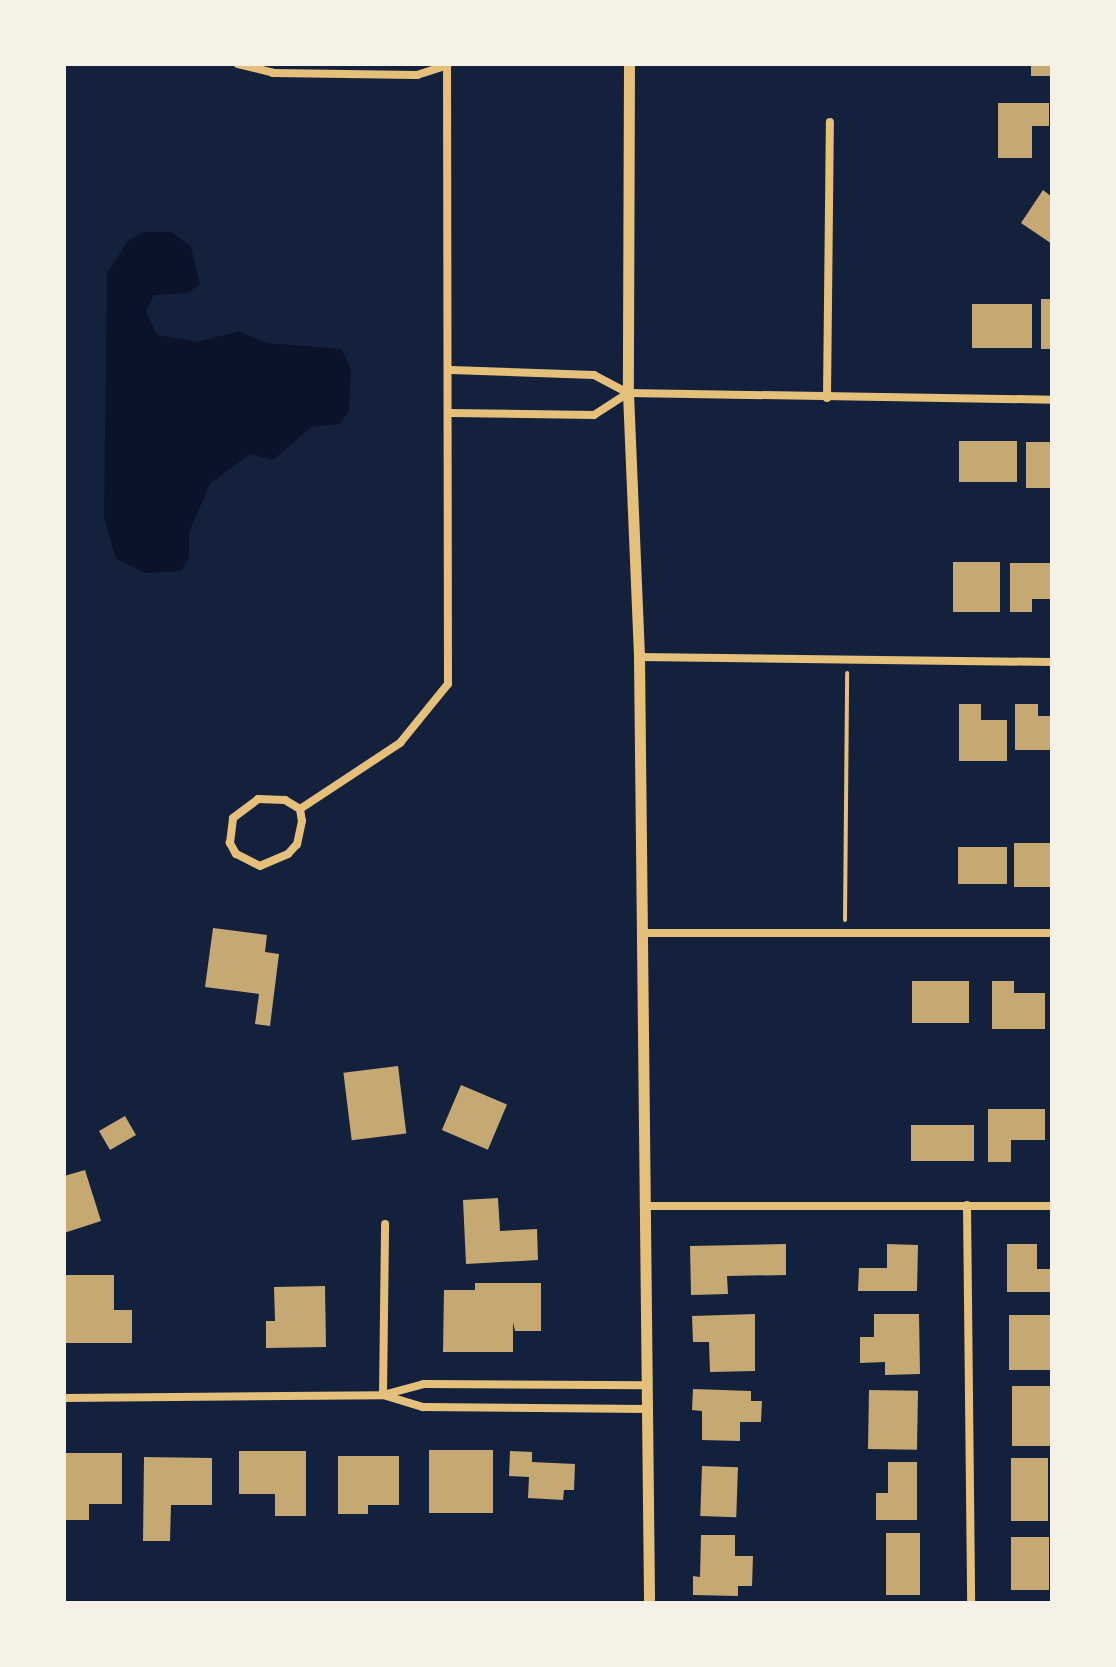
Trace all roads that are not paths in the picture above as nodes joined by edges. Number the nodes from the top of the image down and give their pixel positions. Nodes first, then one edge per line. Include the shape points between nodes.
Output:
1 (238, 64) edge
2 (629, 64) edge
3 (447, 66) edge
4 (830, 122) dead end
5 (451, 370) junction
6 (628, 393) junction
7 (827, 398) junction
8 (1052, 400) edge
9 (451, 413) junction
10 (639, 657) junction
11 (1052, 662) edge
12 (300, 809) junction
13 (642, 933) junction
14 (1052, 933) edge
15 (967, 1205) junction
16 (645, 1206) junction
17 (1052, 1206) edge
18 (385, 1224) dead end
19 (647, 1385) junction
20 (383, 1395) junction
21 (64, 1398) edge
22 (647, 1409) junction
23 (649, 1603) edge
24 (971, 1603) edge

1 - 3 street via 273,73 417,75
2 - 6 street
3 - 5 street
4 - 7 street
5 - 6 street via 594,375
5 - 9 street
6 - 7 street
6 - 9 street via 594,415
6 - 10 street
7 - 8 street
9 - 12 street via 448,684 400,743
10 - 11 street
10 - 13 street
12 - 12 street via 271,798 246,804 233,818 230,831 236,854 260,866 281,861 297,844
13 - 14 street
13 - 16 street
15 - 16 street
15 - 17 street
15 - 24 street
16 - 19 street
18 - 20 street
19 - 20 street via 424,1384
19 - 22 street
20 - 21 street
20 - 22 street via 423,1407
22 - 23 street

